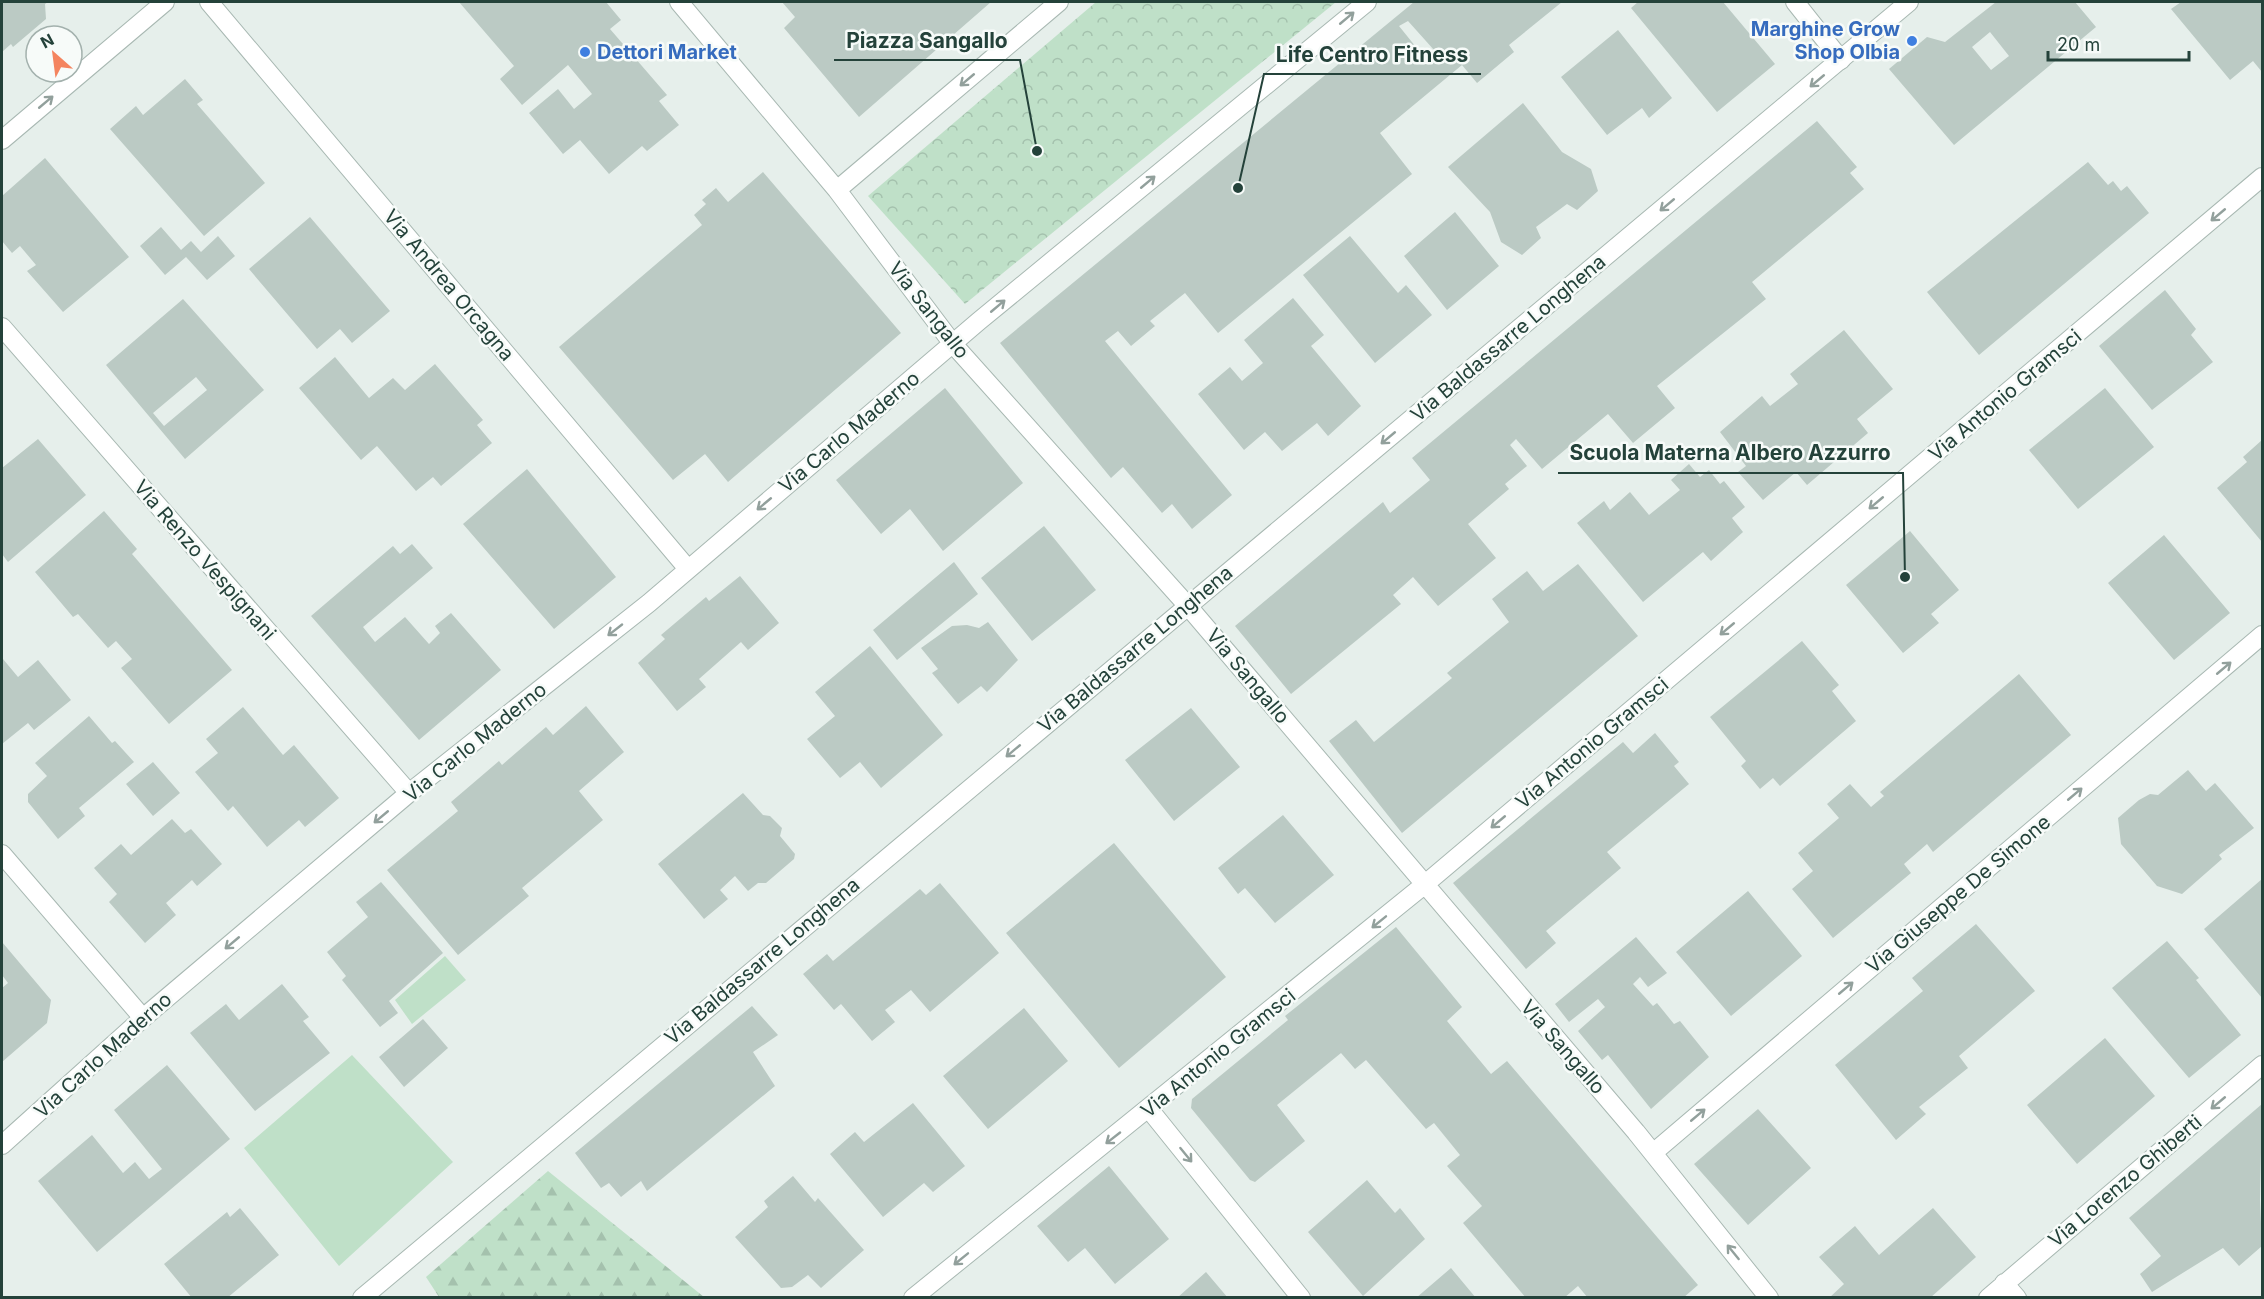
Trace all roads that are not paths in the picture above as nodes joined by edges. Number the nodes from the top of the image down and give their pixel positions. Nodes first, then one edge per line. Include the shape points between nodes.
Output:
1 (165, 2) edge
2 (209, 2) edge
3 (679, 2) edge
4 (1059, 2) edge
5 (1367, 2) edge
6 (1795, 2) edge
7 (1909, 2) edge
8 (1841, 60) junction
9 (2, 140) edge
10 (2262, 177) edge
11 (837, 190) junction
12 (2, 327) edge
13 (953, 344) junction
14 (688, 569) junction
15 (1187, 605) junction
16 (2262, 635) edge
17 (409, 793) junction
18 (2, 854) edge
19 (1424, 885) junction
20 (143, 1018) junction
21 (2262, 1065) edge
22 (1149, 1110) junction
23 (2, 1145) edge
24 (1653, 1152) junction
25 (2004, 1283) junction
26 (362, 1298) edge
27 (913, 1298) edge
28 (1301, 1298) edge
29 (1769, 1298) edge
30 (1988, 1298) edge
31 (2017, 1298) edge

9 -> 1 street
2 - 14 street, Via Andrea Orcagna
3 - 11 street, Via Sangallo
4 -> 11 street
13 -> 5 street, Via Carlo Maderno
6 - 8 street
7 - 8 street, Via Baldassarre Longhena
8 -> 15 street, Via Baldassarre Longhena
10 -> 19 street, Via Antonio Gramsci
11 - 13 street, Via Sangallo
12 - 17 street, Via Renzo Vespignani
13 -> 14 street, Via Carlo Maderno
13 - 15 street, Via Sangallo
14 -> 17 street, Via Carlo Maderno
15 - 19 street, Via Sangallo
15 -> 26 street, Via Baldassarre Longhena
24 -> 16 street, Via Giuseppe De Simone
17 -> 20 street, Via Carlo Maderno
18 - 20 street
19 -> 22 street, Via Antonio Gramsci
19 - 24 street, Via Sangallo
20 - 23 street, Via Carlo Maderno
21 -> 25 street, Via Lorenzo Ghiberti
22 -> 27 street, Via Antonio Gramsci
22 -> 28 street
29 -> 24 street, Via Sangallo
25 - 30 street, Via Lorenzo Ghiberti
25 - 31 street

